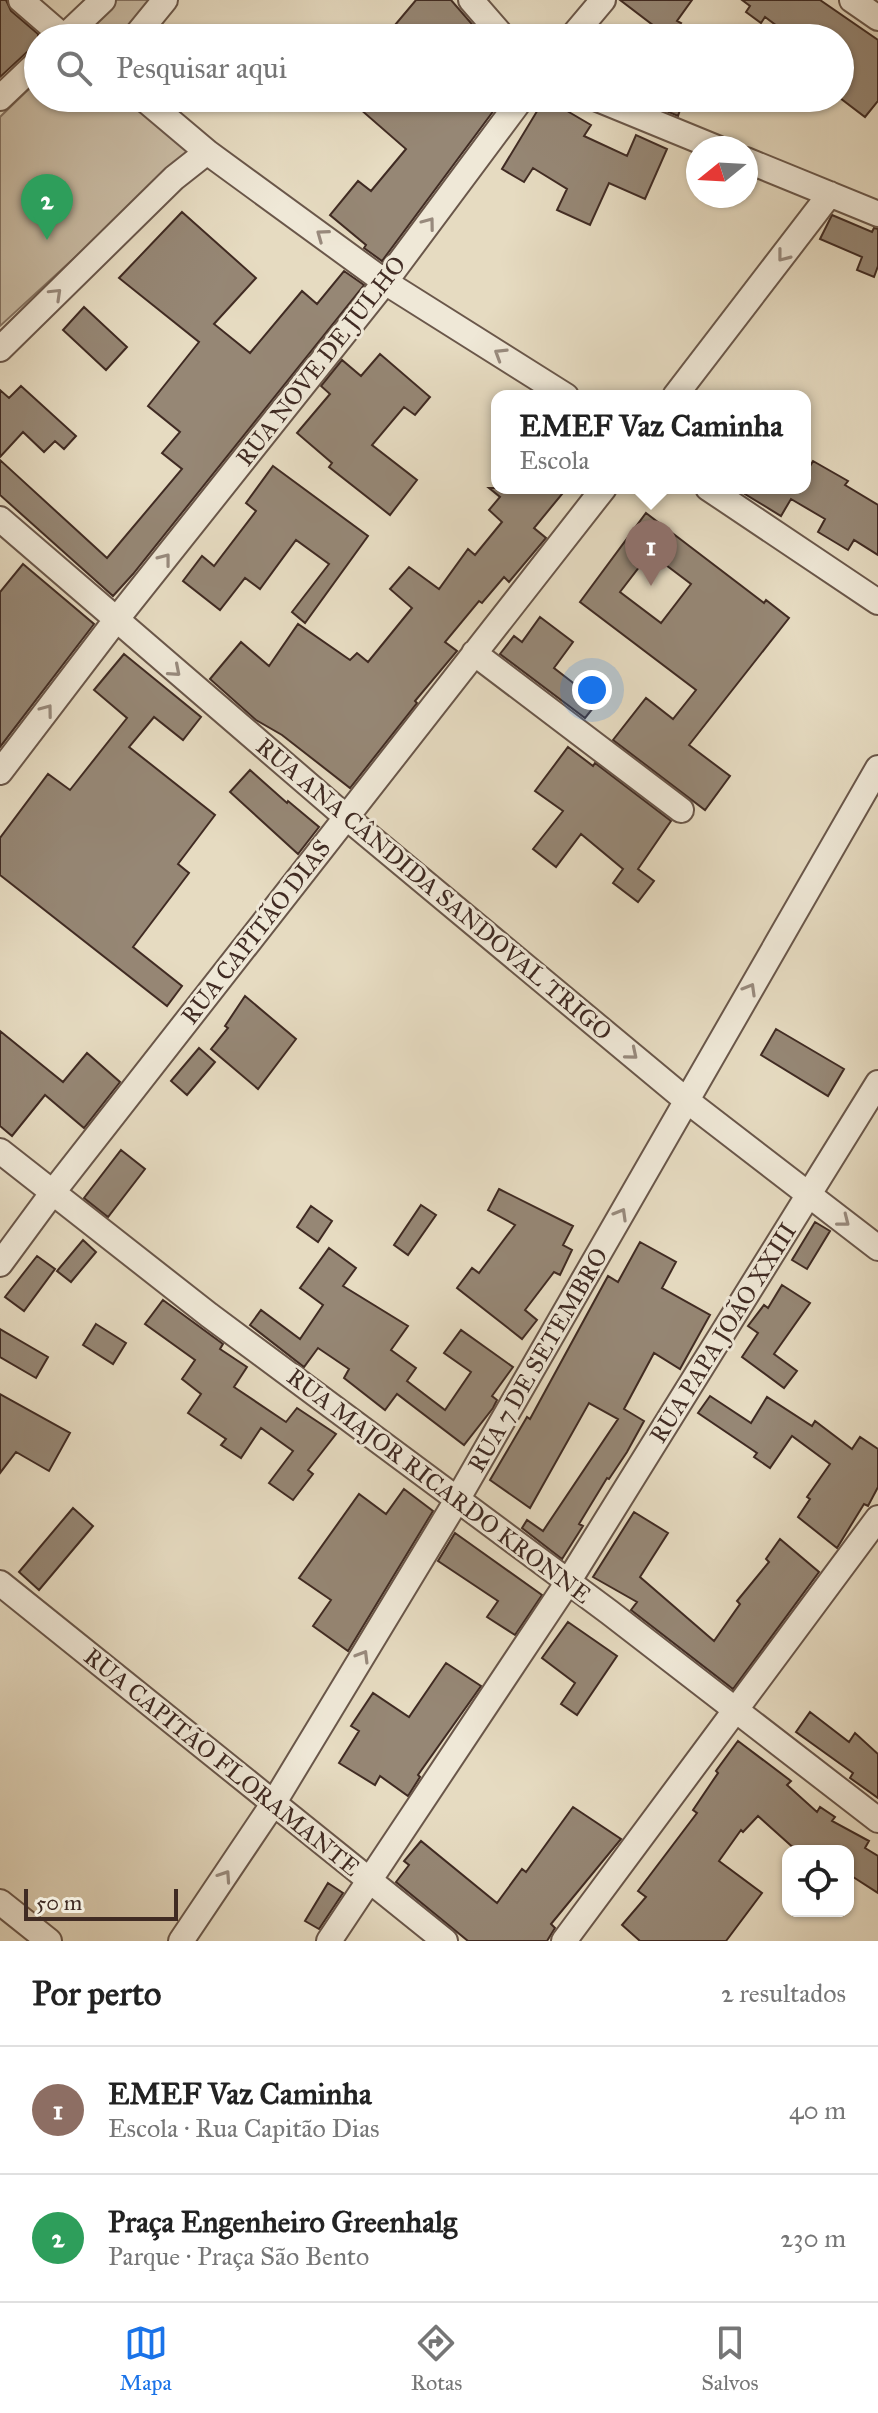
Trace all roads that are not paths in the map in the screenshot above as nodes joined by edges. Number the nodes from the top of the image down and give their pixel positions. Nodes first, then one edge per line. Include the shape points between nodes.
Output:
1 (21, 0) edge
2 (103, 0) edge
3 (165, 0) edge
4 (471, 0) edge
5 (603, 0) edge
6 (852, 0) edge
7 (878, 18) edge
8 (48, 24) edge
9 (78, 24) edge
10 (145, 24) edge
11 (492, 24) edge
12 (583, 24) edge
13 (24, 75) edge
14 (0, 98) edge
15 (160, 112) edge
16 (512, 112) edge
17 (629, 112) edge
18 (688, 136) edge
19 (207, 152) junction
20 (758, 165) edge
21 (830, 194) junction
22 (878, 214) edge
23 (385, 282) junction
24 (0, 349) edge
25 (556, 390) edge
26 (680, 390) edge
27 (599, 494) edge
28 (717, 494) edge
29 (0, 519) edge
30 (878, 602) edge
31 (116, 620) junction
32 (474, 653) junction
33 (878, 768) edge
34 (0, 772) edge
35 (681, 810) dead end
36 (346, 817) junction
37 (878, 1083) edge
38 (686, 1100) junction
39 (0, 1151) edge
40 (53, 1192) junction
41 (809, 1194) junction
42 (878, 1248) edge
43 (0, 1264) edge
44 (457, 1500) junction
45 (878, 1518) edge
46 (568, 1582) junction
47 (0, 1583) edge
48 (735, 1709) junction
49 (273, 1804) junction
50 (878, 1820) edge
51 (368, 1880) junction
52 (0, 1902) edge
53 (49, 1941) edge
54 (181, 1941) edge
55 (329, 1941) edge
56 (445, 1941) edge
57 (564, 1941) edge

1 - 8 street
2 - 9 street
3 - 10 street
4 - 11 street
5 - 12 street
6 - 7 street
13 - 14 street
15 - 19 street
23 -> 16 street, RUA NOVE DE JULHO
17 - 18 street
23 -> 19 street
24 -> 19 street
20 - 21 street
21 - 22 street
21 -> 26 street
25 -> 23 street
31 -> 23 street, RUA NOVE DE JULHO
27 - 32 street, RUA CAPITÃO DIAS
28 - 30 street
29 - 31 street, RUA ANA CÂNDIDA SANDOVAL TRIGO
34 -> 31 street, RUA NOVE DE JULHO
31 -> 36 street, RUA ANA CÂNDIDA SANDOVAL TRIGO
32 - 35 street
32 - 36 street, RUA CAPITÃO DIAS
38 -> 33 street, RUA 7 DE SETEMBRO
36 -> 38 street, RUA ANA CÂNDIDA SANDOVAL TRIGO
36 - 40 street, RUA CAPITÃO DIAS
37 - 41 street, RUA PAPA JOÃO XXIII
38 - 41 street, RUA ANA CÂNDIDA SANDOVAL TRIGO
44 -> 38 street, RUA 7 DE SETEMBRO
39 - 40 street, RUA MAJOR RICARDO KRONNE
40 - 43 street, RUA CAPITÃO DIAS
40 - 44 street, RUA MAJOR RICARDO KRONNE
41 -> 42 street, RUA ANA CÂNDIDA SANDOVAL TRIGO
41 - 46 street, RUA PAPA JOÃO XXIII
44 - 46 street, RUA MAJOR RICARDO KRONNE
49 -> 44 street, RUA 7 DE SETEMBRO
45 - 48 street
46 - 48 street, RUA MAJOR RICARDO KRONNE
46 - 51 street, RUA PAPA JOÃO XXIII
47 - 49 street, RUA CAPITÃO FLORAMANTE
48 - 50 street, RUA MAJOR RICARDO KRONNE
48 - 57 street
49 - 51 street, RUA CAPITÃO FLORAMANTE
54 -> 49 street, RUA 7 DE SETEMBRO
51 - 55 street, RUA PAPA JOÃO XXIII
51 - 56 street, RUA CAPITÃO FLORAMANTE
52 - 53 street

